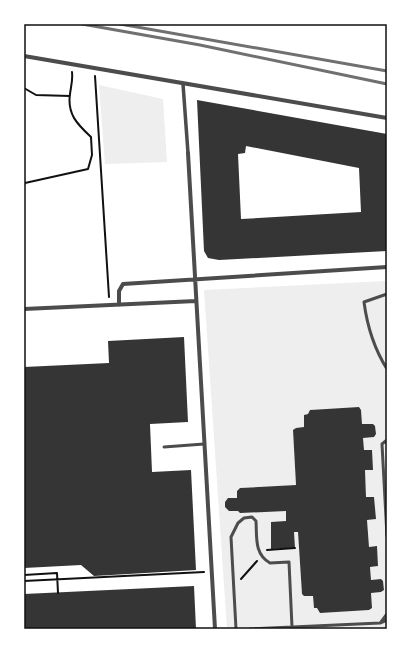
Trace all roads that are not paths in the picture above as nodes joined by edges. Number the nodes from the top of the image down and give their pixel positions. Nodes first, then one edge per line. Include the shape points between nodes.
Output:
1 (24, 56) edge
2 (183, 84) junction
3 (387, 118) edge
4 (188, 153) joint
5 (387, 266) edge
6 (194, 278) junction
7 (387, 294) edge
8 (196, 301) junction
9 (119, 305) junction
10 (24, 309) edge
11 (387, 369) edge
12 (387, 440) edge
13 (204, 444) junction
14 (164, 447) dead end
15 (387, 536) edge
16 (387, 614) edge
17 (387, 620) edge
18 (380, 623) junction
19 (292, 627) junction
20 (215, 629) edge
21 (236, 629) edge
22 (250, 629) edge

1 - 2 street
2 - 3 street
2 - 4 street
4 - 6 street
5 - 6 street
6 - 8 street
6 - 9 street via 124,284 119,291
7 - 11 lane via 364,302 379,356
8 - 9 street
8 - 13 street
9 - 10 street
12 - 15 lane via 382,444
13 - 14 lane
13 - 20 street
16 - 18 lane
17 - 18 lane
18 - 19 lane
19 - 21 lane via 289,562 270,563 261,556 258,551 256,521 252,517 244,518 238,523 231,536
19 - 22 lane

